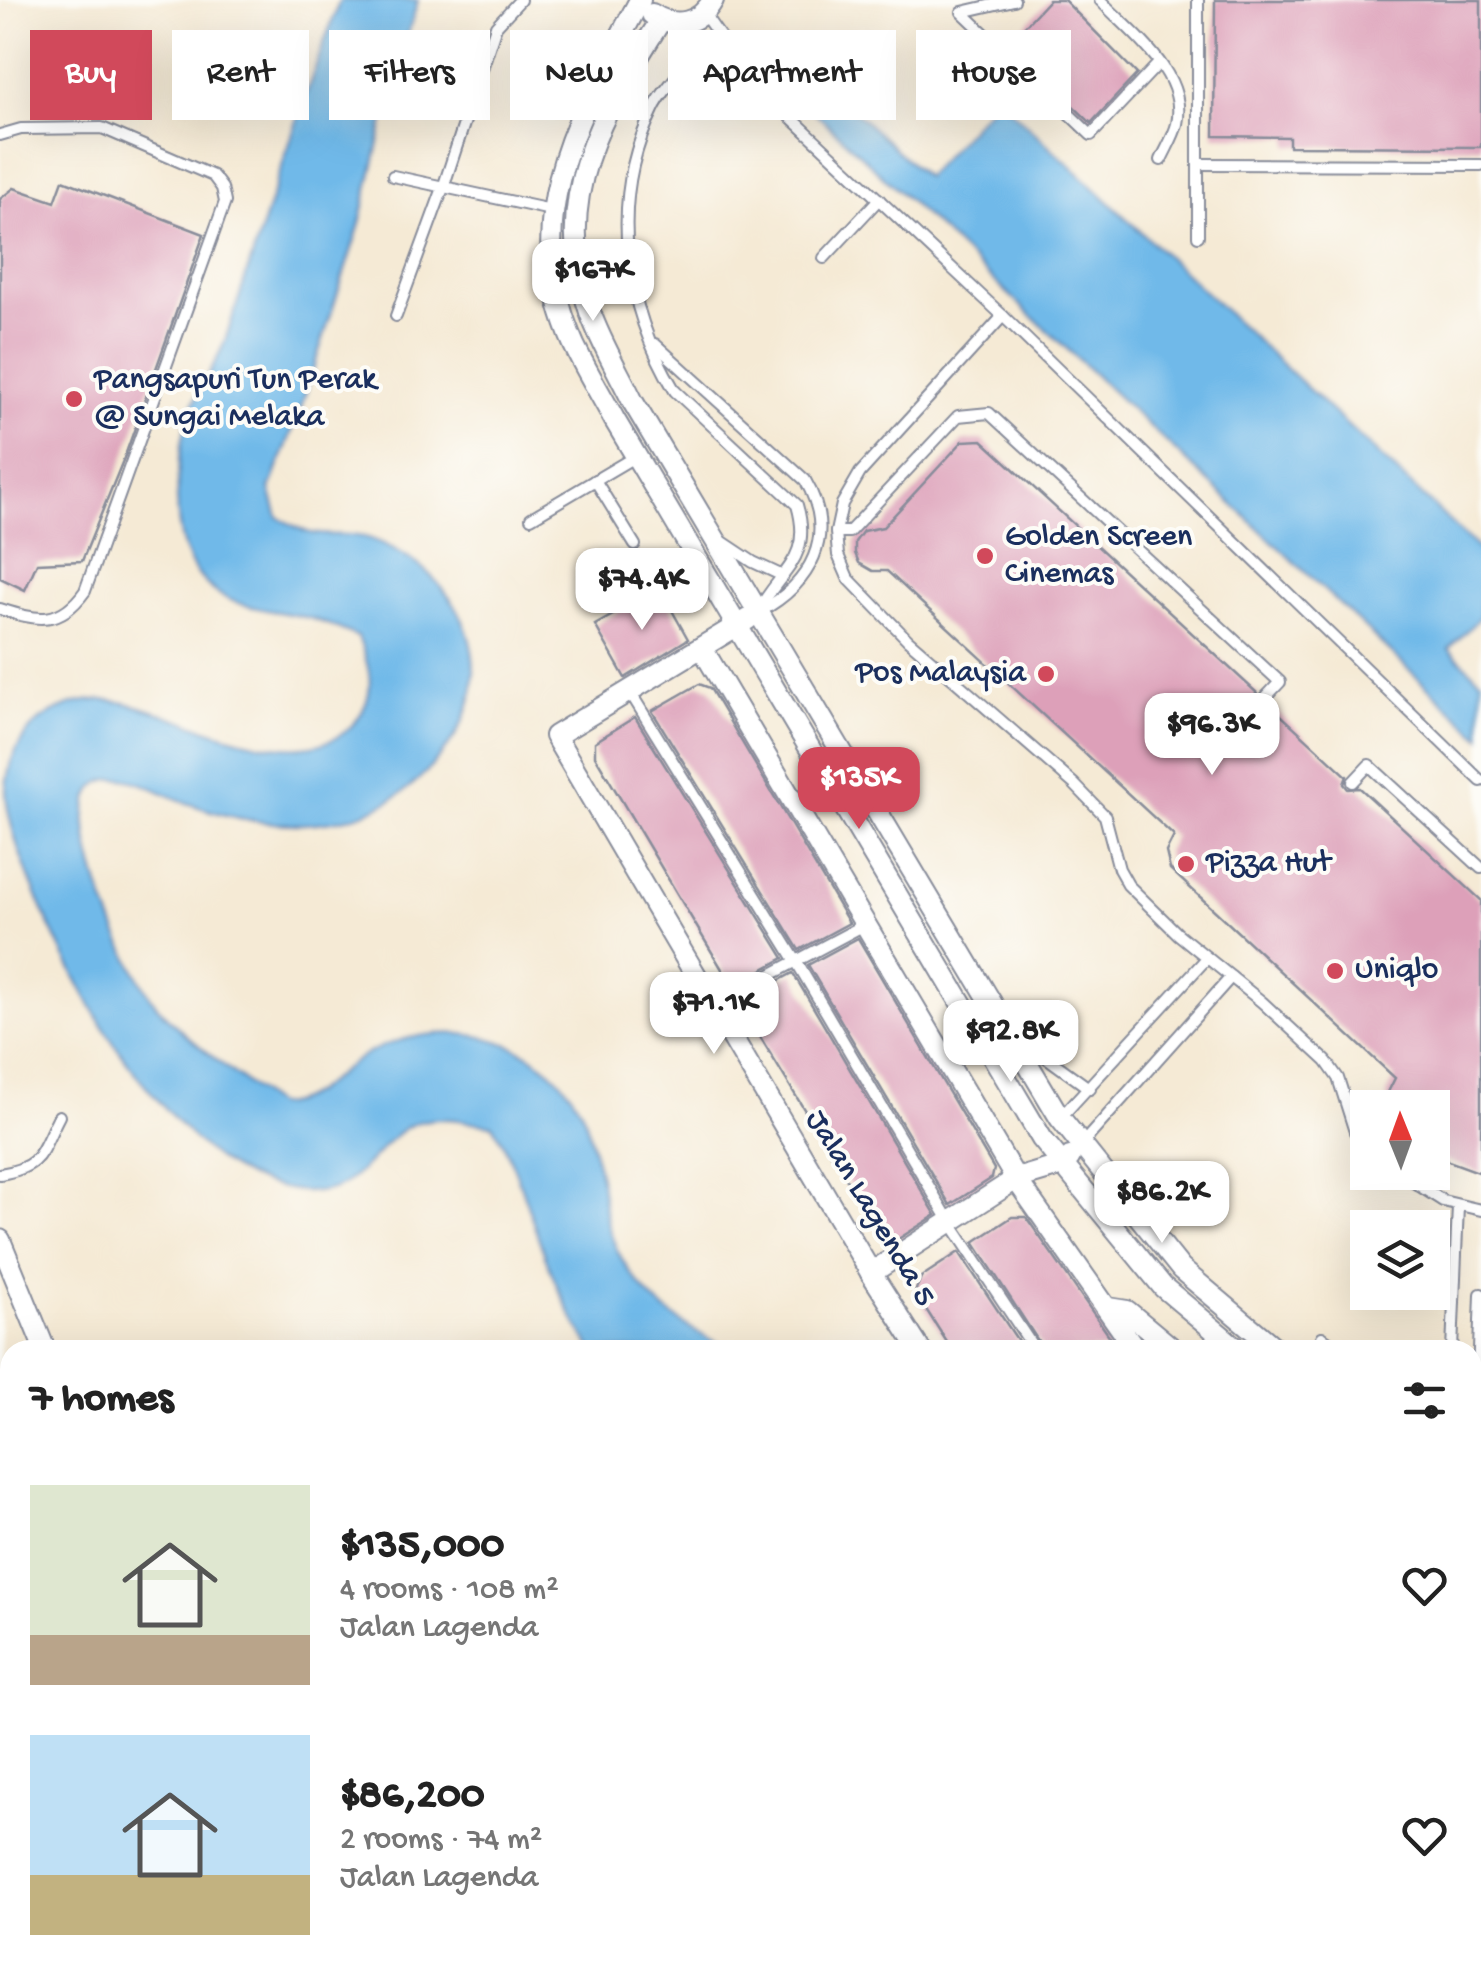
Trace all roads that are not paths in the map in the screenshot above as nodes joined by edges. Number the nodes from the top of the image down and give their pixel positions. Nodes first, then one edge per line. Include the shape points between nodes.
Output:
1 (520, 0) edge
2 (641, 0) edge
3 (1014, 0) edge
4 (1100, 0) edge
5 (1198, 0) edge
6 (708, 7) edge
7 (661, 20) junction
8 (1159, 63) junction
9 (668, 87) edge
10 (0, 136) edge
11 (1161, 160) dead end
12 (1198, 164) junction
13 (1481, 165) edge
14 (393, 176) dead end
15 (444, 188) junction
16 (878, 199) junction
17 (551, 210) junction
18 (1198, 236) dead end
19 (824, 258) dead end
20 (396, 316) dead end
21 (1003, 316) junction
22 (650, 338) junction
23 (636, 456) junction
24 (594, 480) junction
25 (531, 518) dead end
26 (710, 532) junction
27 (836, 532) junction
28 (635, 546) dead end
29 (783, 576) junction
30 (0, 610) edge
31 (758, 612) junction
32 (738, 626) junction
33 (702, 648) junction
34 (630, 692) junction
35 (1264, 699) dead end
36 (1481, 780) edge
37 (1353, 782) dead end
38 (1481, 868) edge
39 (866, 924) junction
40 (1207, 958) junction
41 (796, 961) junction
42 (1231, 977) junction
43 (713, 1005) junction
44 (1004, 1026) junction
45 (1090, 1090) junction
46 (59, 1116) dead end
47 (1350, 1116) edge
48 (1060, 1118) junction
49 (1042, 1139) junction
50 (1081, 1146) junction
51 (1063, 1165) junction
52 (0, 1174) edge
53 (1016, 1180) junction
54 (1424, 1190) edge
55 (1458, 1206) junction
56 (1481, 1210) edge
57 (950, 1222) junction
58 (0, 1240) edge
59 (870, 1273) junction
60 (1481, 1294) edge
61 (1108, 1308) junction
62 (1322, 1338) dead end
63 (41, 1340) edge
64 (914, 1340) edge
65 (1028, 1340) edge
66 (1129, 1340) edge
67 (1162, 1340) edge
68 (1226, 1340) edge
69 (1265, 1340) edge
70 (1325, 1340) edge
71 (1452, 1340) edge
72 (1479, 1340) edge

1 - 15 lane via 496,26
2 - 7 street
2 - 17 street via 576,123
3 - 8 lane via 962,12 1091,135
4 - 8 lane
5 - 12 lane
6 - 7 street via 683,23
6 - 16 lane via 749,78
7 - 26 street via 615,92 582,172 576,246 590,314
8 - 11 lane via 1178,100 1177,124
9 - 22 lane via 635,150 625,202 629,263
10 - 30 lane via 21,129 102,128 213,176 226,202 85,591 54,618
12 - 13 lane
12 - 18 lane
14 - 15 lane
15 - 17 lane
15 - 20 lane
16 - 19 lane
16 - 21 lane
17 - 23 street via 554,280 574,344
21 - 27 lane via 860,473
21 - 36 lane
22 - 29 lane via 675,391 797,505 802,544
22 - 31 lane via 804,480 818,508 814,558 784,598
23 - 24 lane
23 - 32 street
24 - 25 lane
24 - 28 lane
26 - 29 lane
26 - 31 street
27 - 35 lane via 849,532 958,416 989,413 1280,682
27 - 40 lane via 848,578 870,604 1105,816 1128,886
29 - 31 lane
31 - 32 street
31 - 44 street
32 - 33 street
32 - 49 street
33 - 34 street
33 - 39 street
34 - 41 lane
34 - 43 street, Jalan Lagenda 5 via 555,736
37 - 38 lane via 1370,764
39 - 41 lane
39 - 53 street
40 - 42 lane
40 - 45 lane
41 - 43 lane
41 - 57 lane
42 - 47 lane via 1326,1062
42 - 50 lane
43 - 59 street, Jalan Lagenda 5
44 - 45 lane
44 - 48 street
45 - 48 lane
46 - 52 lane via 36,1162
48 - 49 street
48 - 50 street
49 - 51 street
49 - 53 street
50 - 51 street
50 - 69 street via 1181,1269
51 - 53 street
51 - 68 street via 1163,1288
53 - 57 street
53 - 61 street
54 - 55 lane
55 - 56 lane
55 - 71 lane
57 - 59 street
57 - 65 lane
58 - 63 street
59 - 64 street, Jalan Lagenda 5
60 - 72 lane
61 - 66 street
61 - 67 street via 1126,1311
62 - 70 lane

